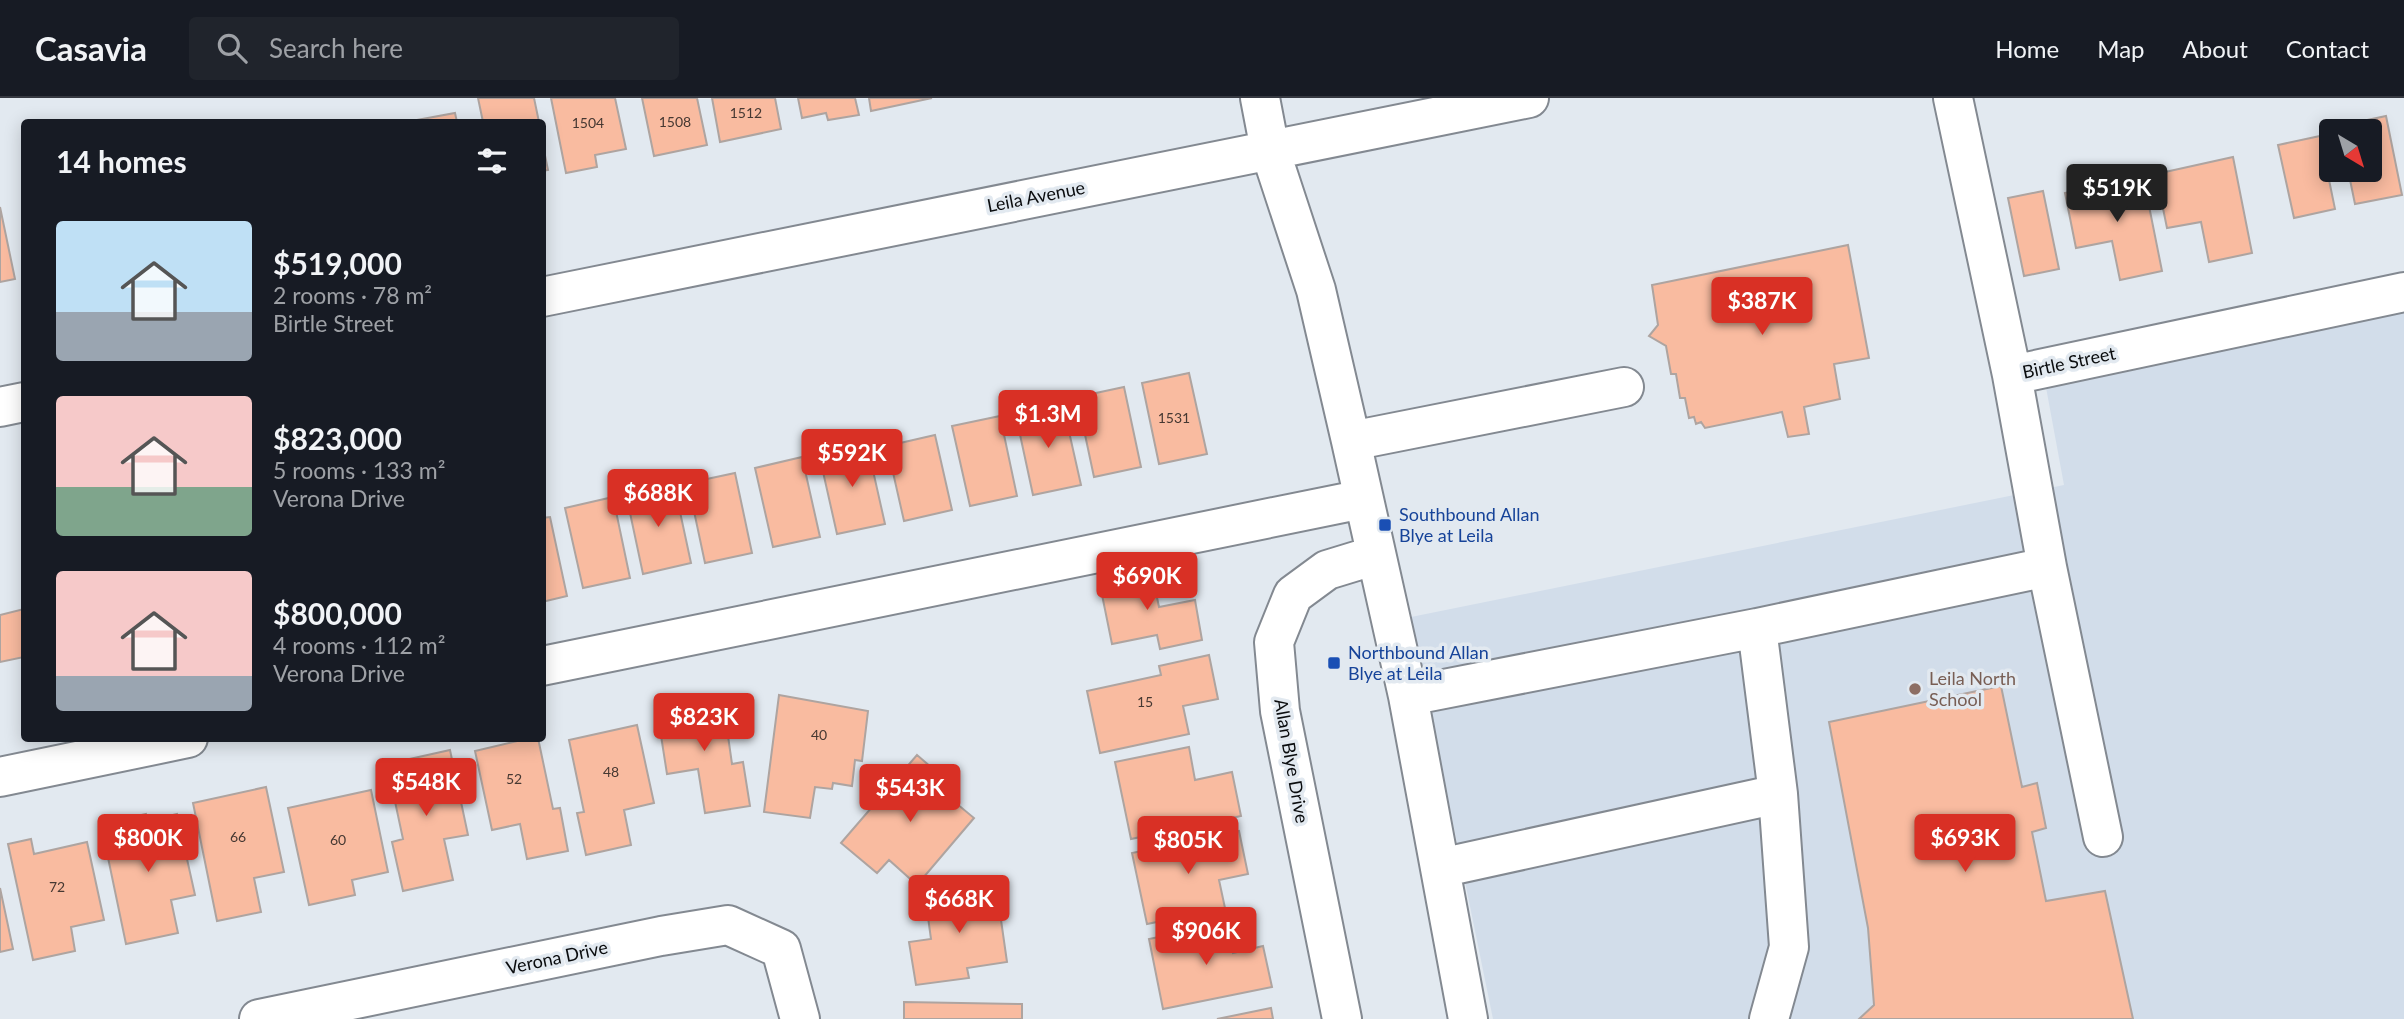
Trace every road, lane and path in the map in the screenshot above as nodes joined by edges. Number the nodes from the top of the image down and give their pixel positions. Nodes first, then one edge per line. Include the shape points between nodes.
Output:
1 (1260, 98) edge
2 (1529, 98) edge
3 (1952, 98) edge
4 (1270, 150) junction
5 (2404, 292) edge
6 (546, 296) edge
7 (2012, 375) junction
8 (1624, 387) dead end
9 (21, 403) edge
10 (0, 407) edge
11 (1351, 441) junction
12 (1363, 499) junction
13 (1376, 555) junction
14 (2047, 567) junction
15 (1757, 628) junction
16 (546, 665) edge
17 (1408, 696) junction
18 (169, 742) edge
19 (0, 777) edge
20 (1778, 794) junction
21 (2103, 837) dead end
22 (1440, 868) junction
23 (259, 1019) edge
24 (800, 1019) edge
25 (1342, 1019) edge
26 (1468, 1019) edge
27 (1769, 1019) edge

1 - 4 street
2 - 4 street, Leila Avenue
3 - 7 street, Birtle Street
4 - 6 street, Leila Avenue
4 - 11 street via 1317,290
5 - 7 street, Birtle Street
7 - 14 street
8 - 11 street
9 - 10 street
11 - 12 street
12 - 13 street
12 - 16 street
13 - 17 street
13 - 25 street, Allan Blye Drive via 1326,570 1293,596 1275,642 1280,711
14 - 15 street
14 - 21 street
15 - 17 street
15 - 20 street
17 - 22 street
18 - 19 street
20 - 22 street
20 - 27 street via 1789,947
22 - 26 street
23 - 24 street, Verona Drive via 728,925 781,949

